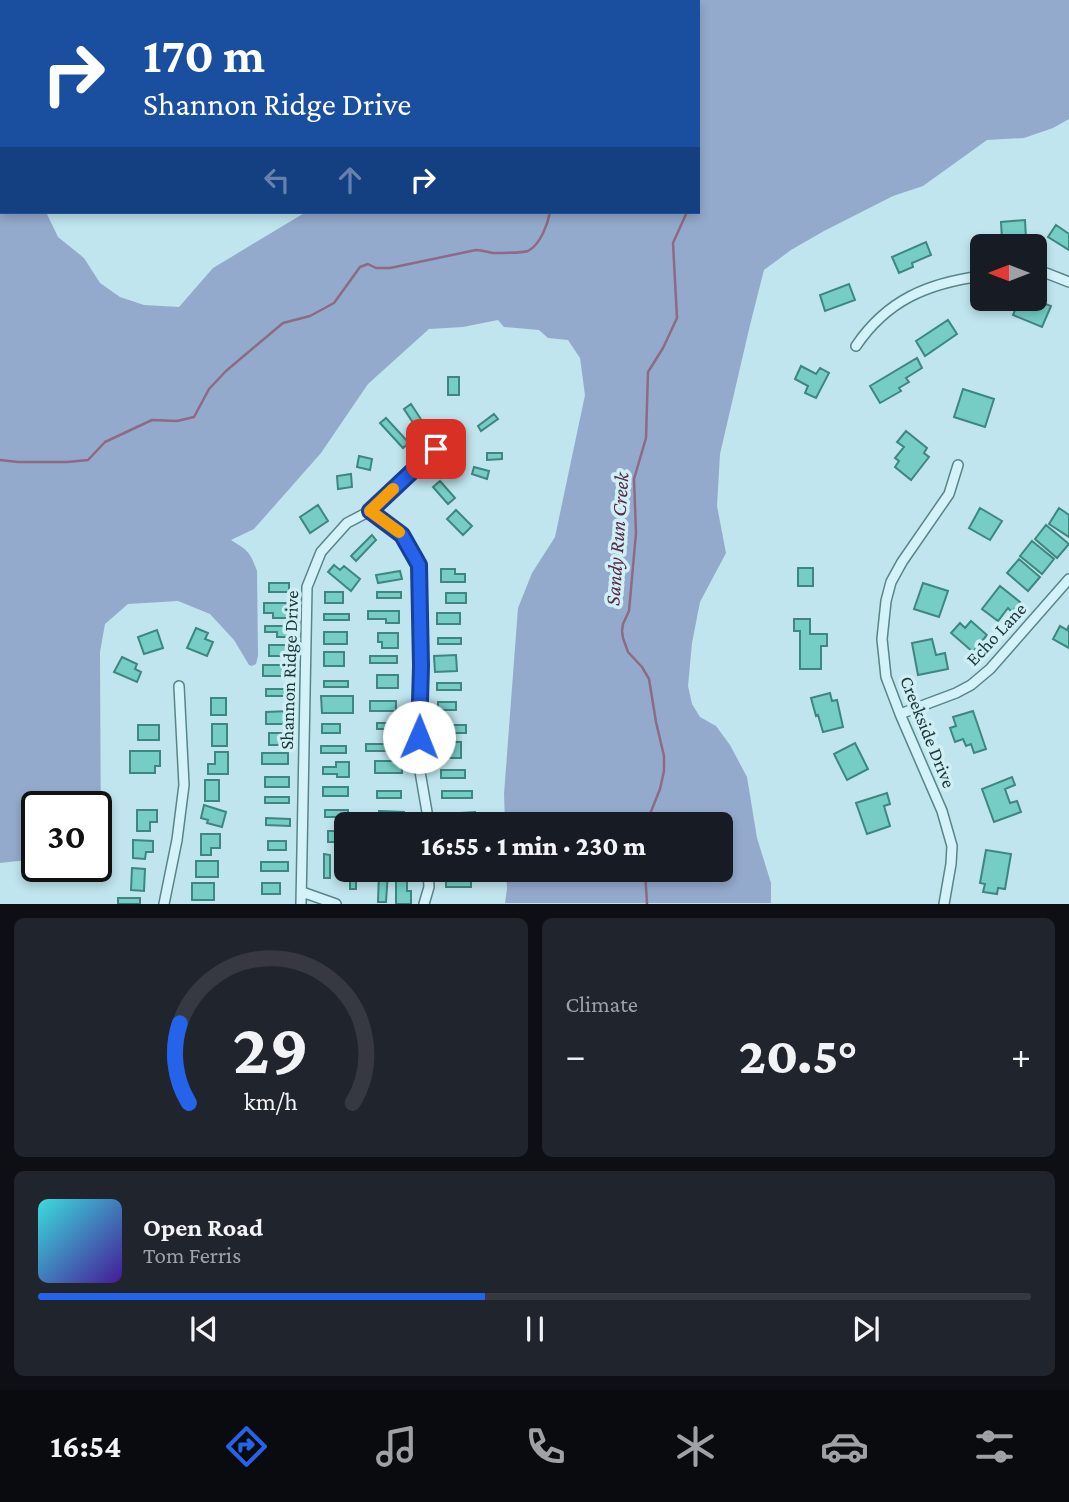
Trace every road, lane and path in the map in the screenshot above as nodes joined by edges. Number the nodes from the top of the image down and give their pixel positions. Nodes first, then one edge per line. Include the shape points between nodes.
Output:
1 (1047, 273) edge
2 (970, 278) edge
3 (1069, 282) edge
4 (856, 346) dead end
5 (436, 449) dead end
6 (958, 466) dead end
7 (370, 511) junction
8 (1068, 582) edge
9 (179, 686) dead end
10 (900, 715) junction
11 (427, 812) edge
12 (429, 882) edge
13 (302, 892) junction
14 (164, 904) edge
15 (301, 904) edge
16 (336, 904) edge
17 (424, 904) edge
18 (944, 904) edge

1 - 3 street
2 - 4 street via 915,293 888,309
5 - 7 street, Shannon Ridge Drive
6 - 10 street, Creekside Drive via 949,494 902,562 886,601 882,639 886,677
7 - 11 street via 402,535 419,565 418,760
7 - 13 street, Shannon Ridge Drive via 347,523 321,552 307,587
8 - 10 street, Echo Lane via 971,685
9 - 14 street via 184,785
10 - 18 street, Creekside Drive via 942,811 951,846
12 - 17 street
13 - 15 street, Shannon Ridge Drive
13 - 16 street

